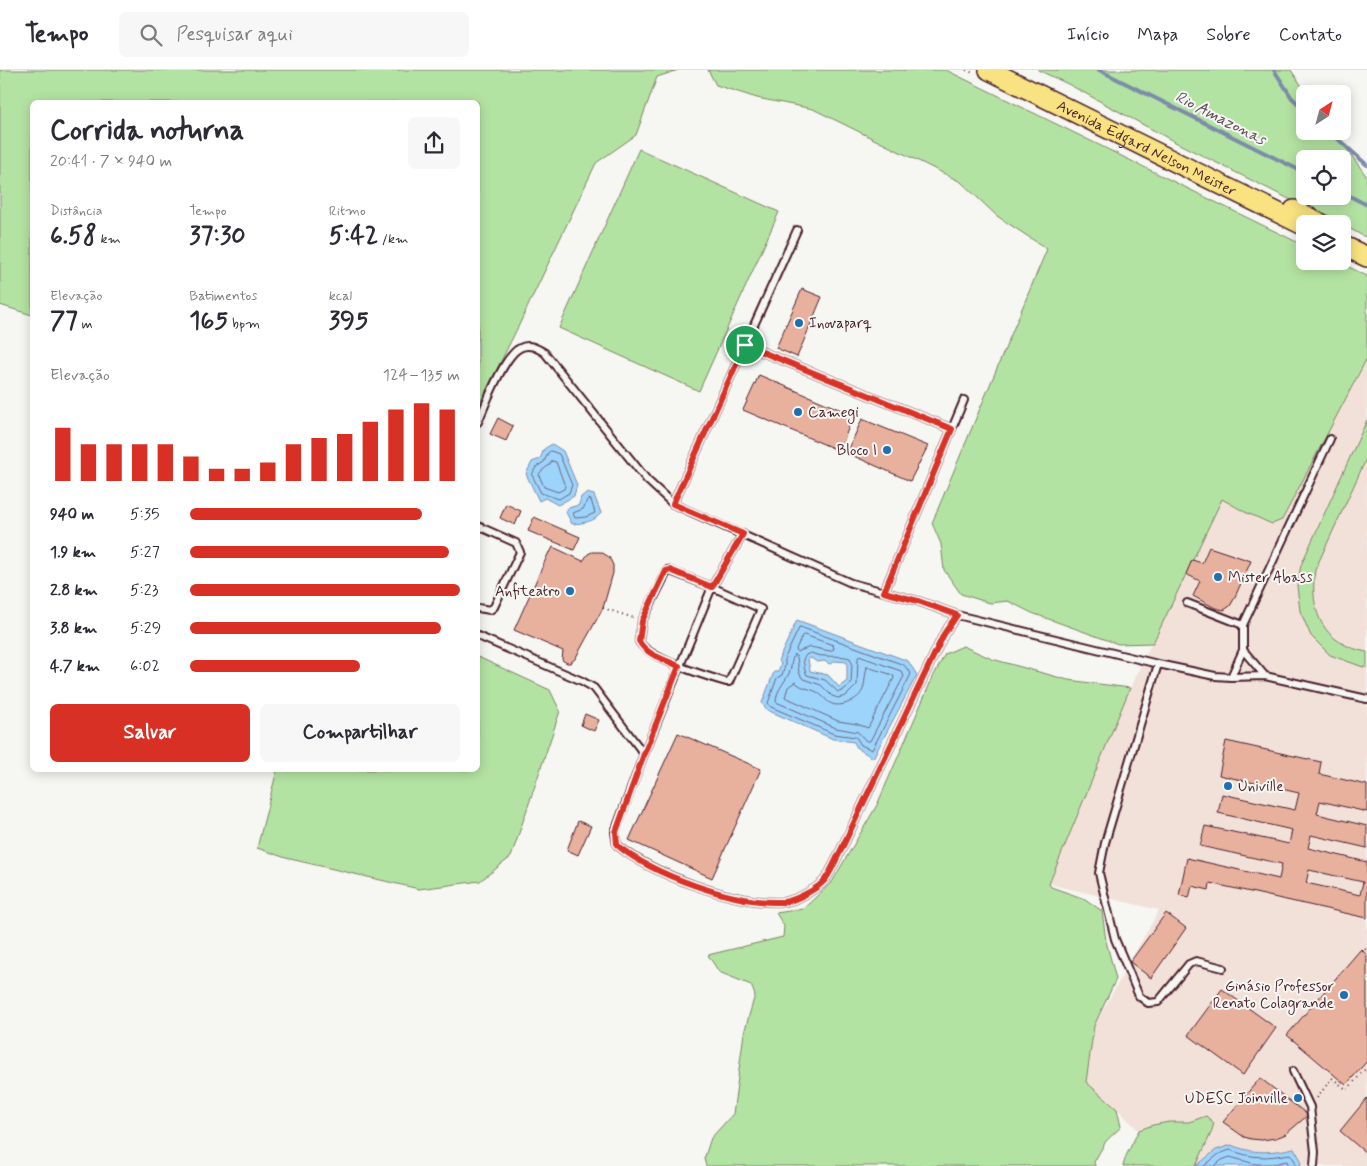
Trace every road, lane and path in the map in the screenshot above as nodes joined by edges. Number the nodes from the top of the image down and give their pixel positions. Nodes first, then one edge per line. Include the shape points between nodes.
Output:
1 (989, 70) edge
2 (1010, 70) edge
3 (1304, 215) edge
4 (1296, 222) edge
5 (797, 230) dead end
6 (1351, 238) edge
7 (1367, 246) edge
8 (1351, 249) edge
9 (1367, 257) edge
10 (745, 345) junction
11 (964, 400) dead end
12 (480, 418) edge
13 (952, 429) junction
14 (1330, 438) dead end
15 (673, 504) junction
16 (480, 527) edge
17 (743, 534) junction
18 (712, 587) junction
19 (884, 592) junction
20 (1187, 603) dead end
21 (480, 608) edge
22 (603, 608) dead end
23 (957, 615) junction
24 (642, 621) junction
25 (1244, 626) junction
26 (480, 637) edge
27 (1243, 650) junction
28 (1158, 664) junction
29 (679, 666) junction
30 (1265, 676) junction
31 (1231, 678) junction
32 (1367, 699) edge
33 (644, 754) junction
34 (1223, 968) dead end
35 (1367, 1067) edge
36 (1293, 1071) dead end
37 (1310, 1107) junction
38 (1314, 1166) edge

1 - 4 main road, Avenida Edgard Nelson Meister
2 - 3 main road, Avenida Edgard Nelson Meister
5 - 10 lane
6 - 7 main road
8 - 9 main road
10 - 13 lane
10 - 15 lane
11 - 13 lane
12 - 15 lane via 509,357 520,348 534,346 545,353 647,480
13 - 19 lane
14 - 25 lane
15 - 17 lane
16 - 21 lane via 516,543 520,552 494,607 490,610
17 - 18 lane
17 - 19 lane via 851,583
18 - 24 lane via 668,570
18 - 29 lane
18 - 29 lane via 760,608 761,612 729,682
19 - 23 lane
20 - 25 lane
22 - 24 path
23 - 28 lane
23 - 33 lane via 936,651 824,882 808,893 784,902 748,900 688,884 628,854 617,845 616,832
24 - 29 lane via 640,644 654,655
25 - 27 lane
26 - 33 lane via 594,688
27 - 30 lane
27 - 31 lane
28 - 31 lane
28 - 34 lane via 1099,873 1115,939 1139,996 1148,1002 1158,1002 1189,964 1196,961
29 - 33 lane
30 - 31 lane
30 - 32 lane
35 - 37 path via 1347,1090 1332,1078
36 - 37 lane
37 - 38 lane

